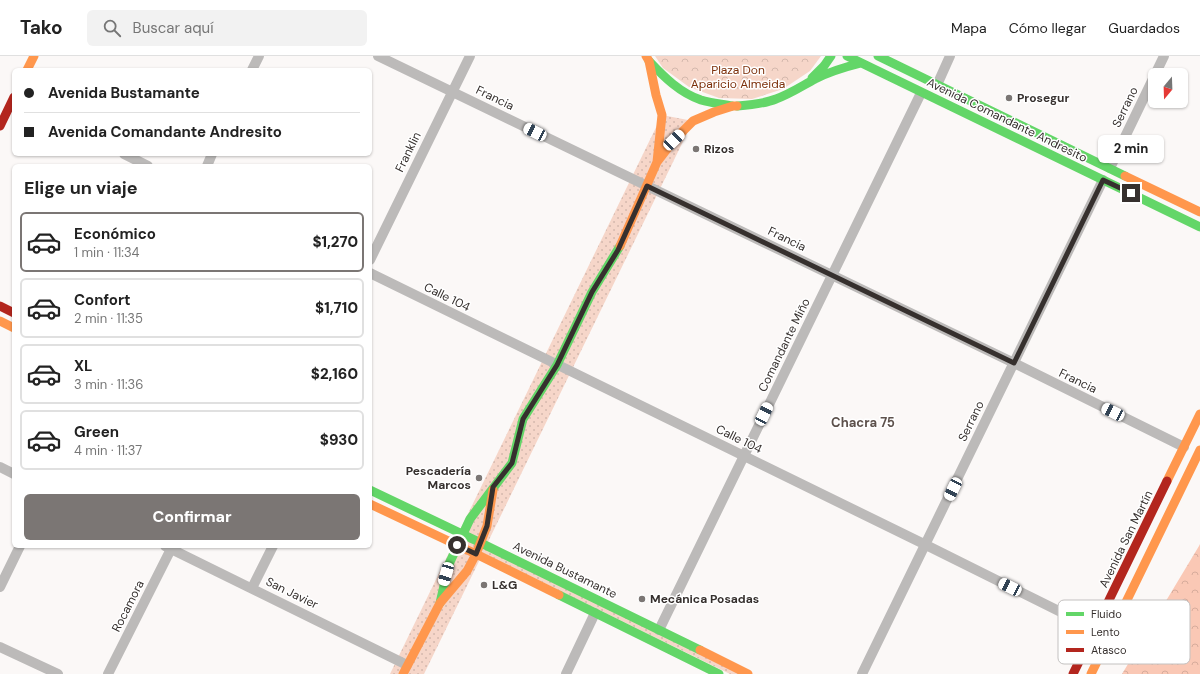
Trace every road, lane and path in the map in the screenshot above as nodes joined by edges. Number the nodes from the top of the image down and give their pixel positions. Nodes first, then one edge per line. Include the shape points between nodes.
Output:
1 (34, 56) edge
2 (259, 56) edge
3 (378, 56) edge
4 (470, 56) edge
5 (831, 56) edge
6 (847, 56) edge
7 (878, 56) edge
8 (950, 56) edge
9 (1164, 56) edge
10 (647, 58) edge
11 (861, 63) junction
12 (28, 68) edge
13 (253, 68) edge
14 (937, 85) junction
15 (794, 91) junction
16 (452, 92) junction
17 (922, 93) junction
18 (12, 103) edge
19 (733, 106) junction
20 (0, 126) edge
21 (128, 156) edge
22 (658, 162) junction
23 (144, 164) edge
24 (1110, 168) junction
25 (1103, 180) junction
26 (647, 186) junction
27 (1200, 212) edge
28 (1200, 227) edge
29 (372, 256) edge
30 (372, 274) edge
31 (832, 275) junction
32 (0, 306) edge
33 (12, 312) edge
34 (0, 321) edge
35 (12, 327) edge
36 (1014, 363) junction
37 (557, 365) junction
38 (1200, 414) edge
39 (1184, 447) junction
40 (1200, 450) edge
41 (744, 456) junction
42 (0, 467) edge
43 (12, 473) edge
44 (493, 487) junction
45 (372, 491) edge
46 (372, 505) edge
47 (463, 534) junction
48 (481, 542) junction
49 (926, 544) junction
50 (457, 545) junction
51 (19, 548) edge
52 (168, 548) edge
53 (272, 548) edge
54 (476, 554) junction
55 (0, 587) edge
56 (252, 588) junction
57 (1109, 600) edge
58 (1127, 600) edge
59 (440, 603) junction
60 (1058, 610) edge
61 (595, 613) junction
62 (659, 630) junction
63 (0, 647) edge
64 (1078, 664) edge
65 (1096, 664) edge
66 (405, 669) edge
67 (58, 674) edge
68 (108, 674) edge
69 (566, 674) edge
70 (719, 674) edge
71 (748, 674) edge
72 (862, 674) edge
73 (1073, 674) edge
74 (1091, 674) edge

1 - 12 main road
2 - 13 street
3 - 16 street, Francia
4 - 16 street, Franklin
5 - 15 main road via 810,80
6 - 11 main road, Avenida Comandante Andresito
7 - 14 main road, Avenida Comandante Andresito
8 - 14 street
9 - 24 street, Serrano
10 - 19 main road via 663,77 678,89 698,98
10 - 22 main road via 662,116
11 - 15 main road via 815,79
11 - 17 main road, Avenida Comandante Andresito
14 - 24 main road, Avenida Comandante Andresito
15 - 19 main road via 775,100
16 - 26 street, Francia
16 - 29 street, Franklin
17 - 25 main road, Avenida Comandante Andresito
17 - 31 street, Comandante Miño
18 - 20 main road
19 - 22 main road via 693,121 674,140
21 - 23 street
22 - 26 main road
24 - 27 main road, Avenida Comandante Andresito
25 - 28 main road, Avenida Comandante Andresito
25 - 36 street, Serrano
26 - 31 street, Francia
26 - 37 main road via 618,250 592,292
30 - 37 street, Calle 104
31 - 36 street, Francia
31 - 41 street, Comandante Miño
32 - 33 main road
34 - 35 main road
36 - 39 street, Francia
36 - 49 street, Serrano
37 - 41 street, Calle 104
37 - 44 main road via 523,419 512,463
38 - 39 main road, Avenida San Martín
39 - 57 main road, Avenida San Martín
40 - 58 main road
41 - 49 street, Calle 104
41 - 62 street, Comandante Miño
42 - 43 street
44 - 47 main road via 470,519
44 - 48 main road via 487,526
45 - 47 main road, Avenida Bustamante
46 - 50 main road, Avenida Bustamante
47 - 48 main road, Avenida Bustamante
47 - 50 main road
48 - 54 main road
48 - 62 main road, Avenida Bustamante
49 - 60 street, Calle 104
49 - 72 street, Serrano
50 - 54 main road, Avenida Bustamante
50 - 59 main road via 449,564
51 - 55 street
52 - 56 street, San Javier
52 - 68 street, Rocamora
53 - 56 street
54 - 59 main road via 467,571
54 - 61 main road, Avenida Bustamante
56 - 66 street, San Javier
59 - 66 main road
61 - 69 street
61 - 70 main road, Avenida Bustamante
62 - 71 main road, Avenida Bustamante
63 - 67 street
64 - 73 main road, Avenida San Martín
65 - 74 main road

